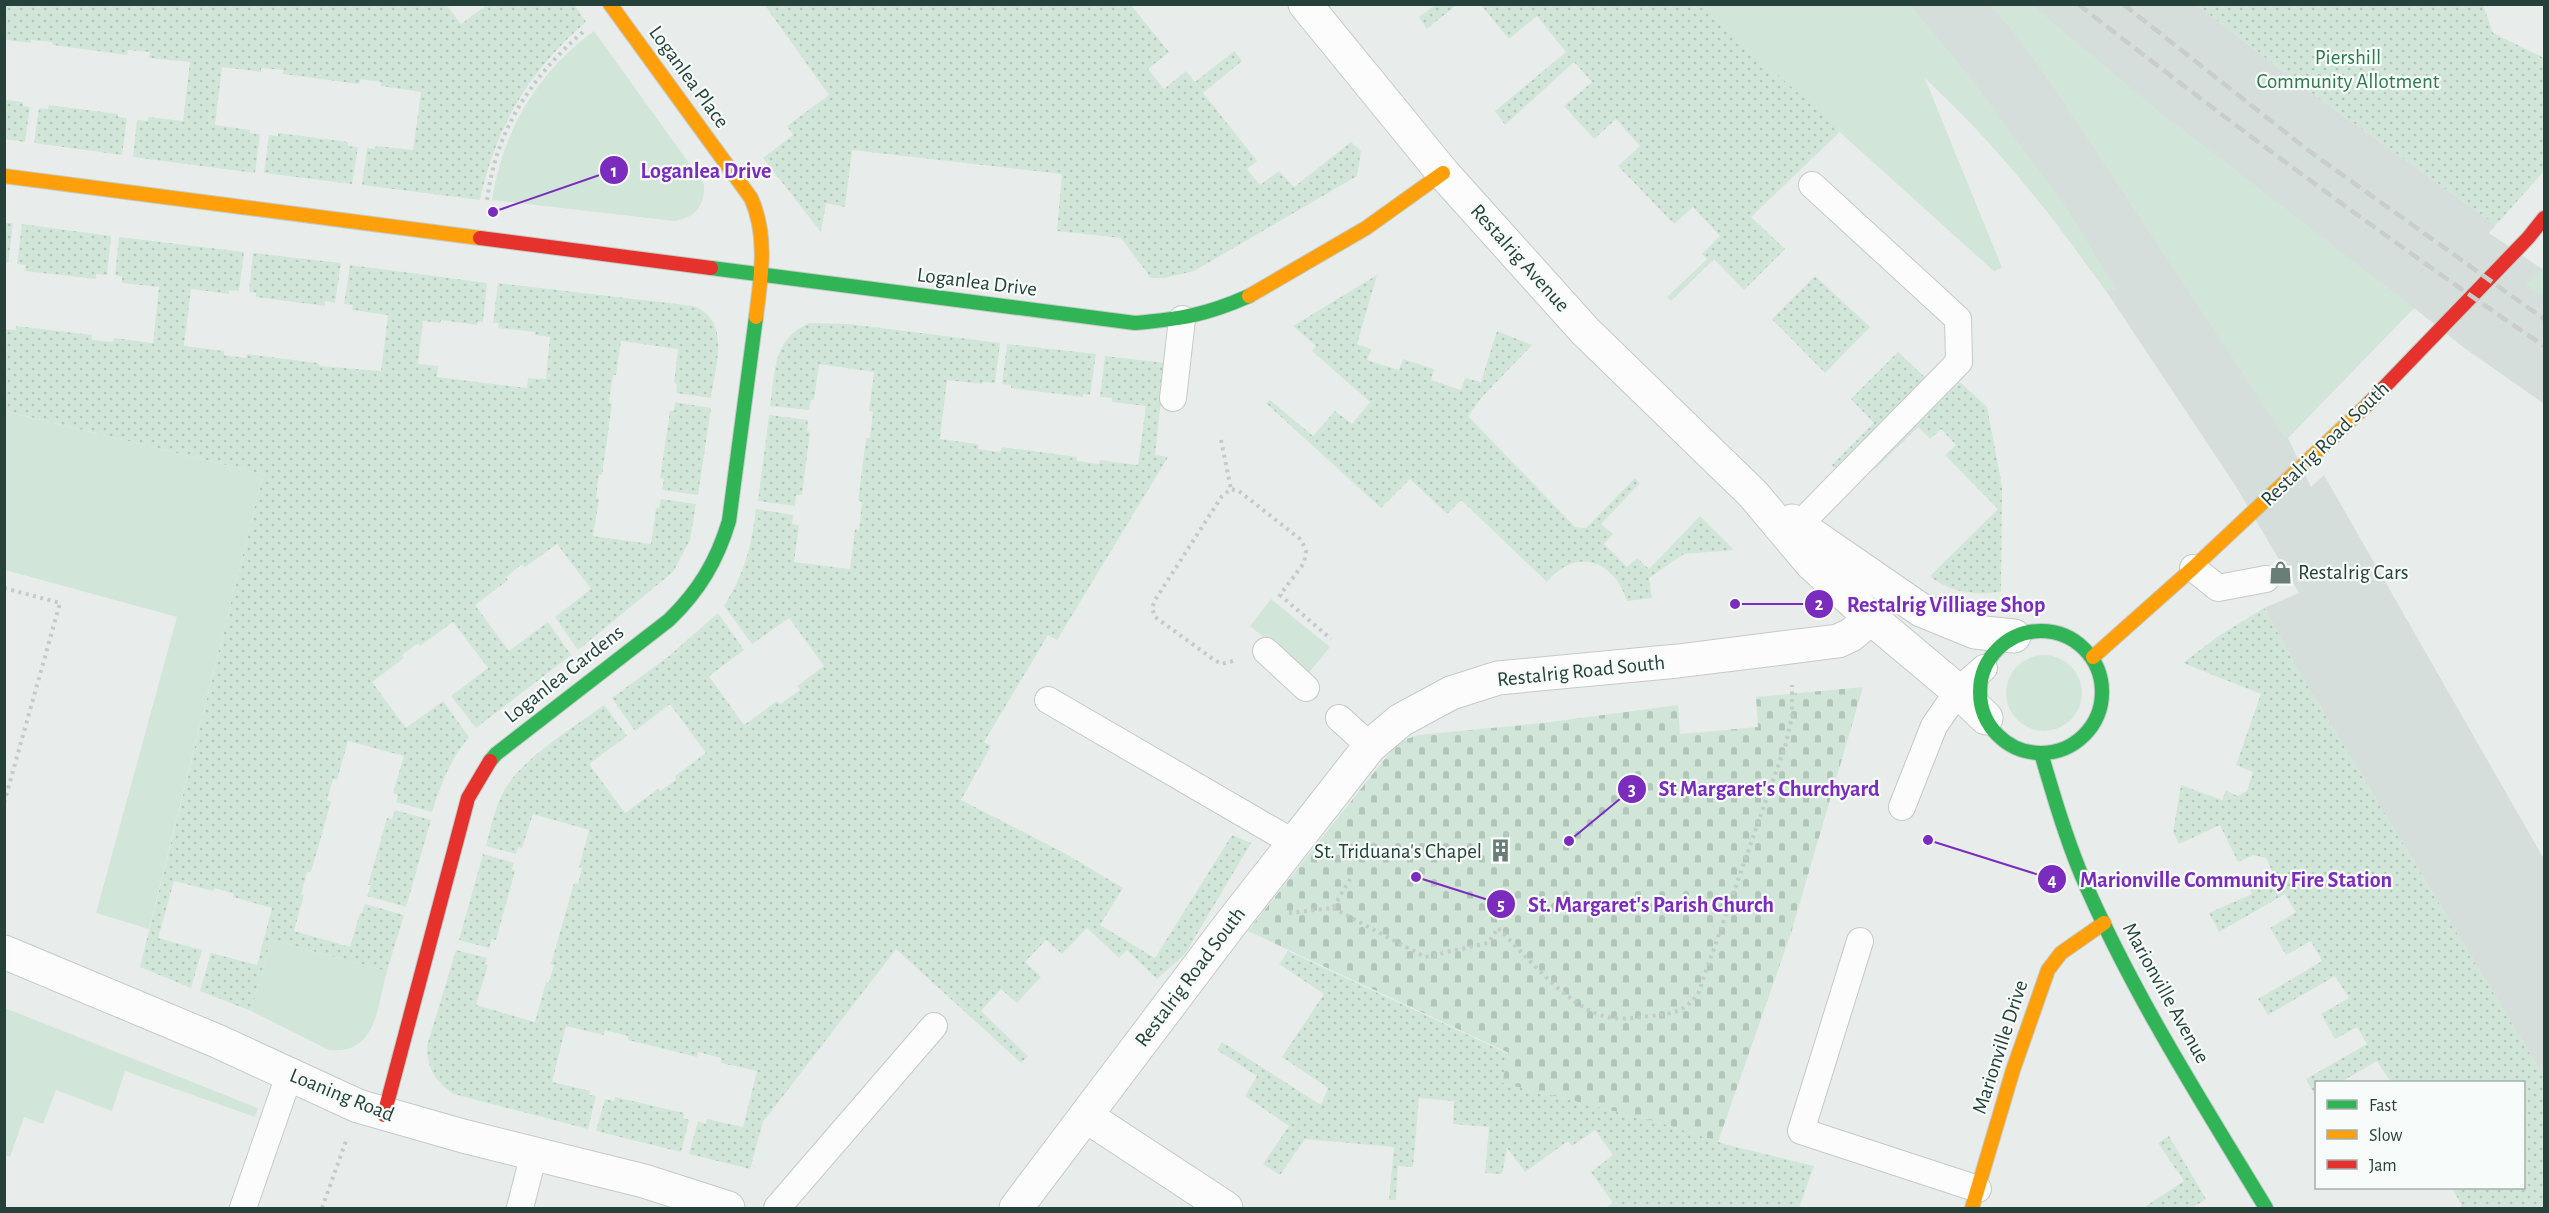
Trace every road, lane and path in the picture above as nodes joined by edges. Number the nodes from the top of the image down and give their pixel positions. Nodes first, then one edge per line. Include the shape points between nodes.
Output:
1 (1305, 4) edge
2 (611, 7) edge
3 (1443, 173) junction
4 (4, 176) edge
5 (1812, 185) dead end
6 (2544, 218) edge
7 (484, 240) junction
8 (761, 275) junction
9 (1182, 319) junction
10 (1173, 398) dead end
11 (1221, 440) dead end
12 (1232, 489) junction
13 (1794, 531) junction
14 (2193, 568) junction
15 (2266, 579) dead end
16 (4, 588) edge
17 (1871, 618) junction
18 (2014, 636) junction
19 (1331, 639) dead end
20 (1790, 647) junction
21 (1266, 651) joint
22 (2092, 657) junction
23 (1984, 668) junction
24 (1306, 688) dead end
25 (1958, 691) junction
26 (1048, 700) dead end
27 (1339, 718) dead end
28 (1986, 718) junction
29 (1370, 746) junction
30 (2041, 753) junction
31 (4, 802) edge
32 (1902, 807) dead end
33 (1294, 843) junction
34 (1333, 908) dead end
35 (2104, 923) junction
36 (1860, 941) dead end
37 (4, 952) edge
38 (934, 1026) dead end
39 (290, 1073) junction
40 (371, 1110) junction
41 (1086, 1116) junction
42 (534, 1153) junction
43 (1975, 1199) edge
44 (243, 1209) edge
45 (322, 1209) edge
46 (520, 1209) edge
47 (728, 1209) edge
48 (777, 1209) edge
49 (1016, 1209) edge
50 (1226, 1209) edge
51 (2265, 1209) edge

1 - 3 street, Restalrig Avenue
2 - 7 path via 538,77 508,126 493,166
2 - 8 street, Loganlea Place via 752,198 763,240
3 - 9 street, Loganlea Drive via 1366,228 1273,282 1224,307
3 - 13 street, Restalrig Avenue via 1585,331
4 - 7 street, Loganlea Drive
5 - 13 lane via 1958,319 1959,362
6 - 14 street, Restalrig Road South via 2369,404
7 - 8 street, Loganlea Drive
8 - 9 street, Loganlea Drive via 1111,321
8 - 40 street, Loganlea Gardens via 729,521 720,554 693,597 669,620 509,743 484,768 468,798
9 - 10 lane
11 - 12 path
12 - 19 path via 1300,539 1306,551 1304,562 1280,595
12 - 21 path via 1219,500 1155,600 1153,612 1158,620 1221,664 1237,658 1249,640 1255,640
13 - 17 street, Restalrig Avenue via 1811,563
13 - 18 street, Restalrig Avenue via 1921,610 1975,632
14 - 15 lane via 2218,588
14 - 22 street, Restalrig Road South
16 - 31 path via 60,603
17 - 20 street, Restalrig Road South via 1838,641
17 - 25 street, Restalrig Avenue
18 - 22 street via 2035,630 2057,632 2077,641
18 - 23 street via 1996,649
20 - 29 street, Restalrig Road South via 1498,678 1419,708
20 - 34 path via 1792,716 1786,743 1698,994 1674,1014 1617,1019 1599,1015 1574,1001 1498,928 1488,943 1425,957
21 - 24 lane
22 - 30 street via 2102,677 2103,700 2096,721 2082,739 2063,750
23 - 25 lane
23 - 28 street via 1980,702
25 - 28 street, Restalrig Avenue
25 - 32 lane via 1934,726
26 - 33 lane
27 - 29 lane
28 - 30 street via 2008,744
29 - 33 street, Restalrig Road South
30 - 35 street, Marionville Avenue via 2062,825
33 - 41 street, Restalrig Road South
35 - 43 street, Marionville Drive via 2061,953 2048,970
35 - 51 street, Marionville Avenue via 2171,1049
36 - 43 lane via 1801,1131
37 - 39 street, Loaning Road
38 - 48 lane
39 - 40 street, Loaning Road
39 - 44 lane
40 - 42 street, Loaning Road
40 - 45 path
41 - 49 street, Restalrig Road South
41 - 50 street
42 - 46 lane
42 - 47 street, Loaning Road via 644,1181

